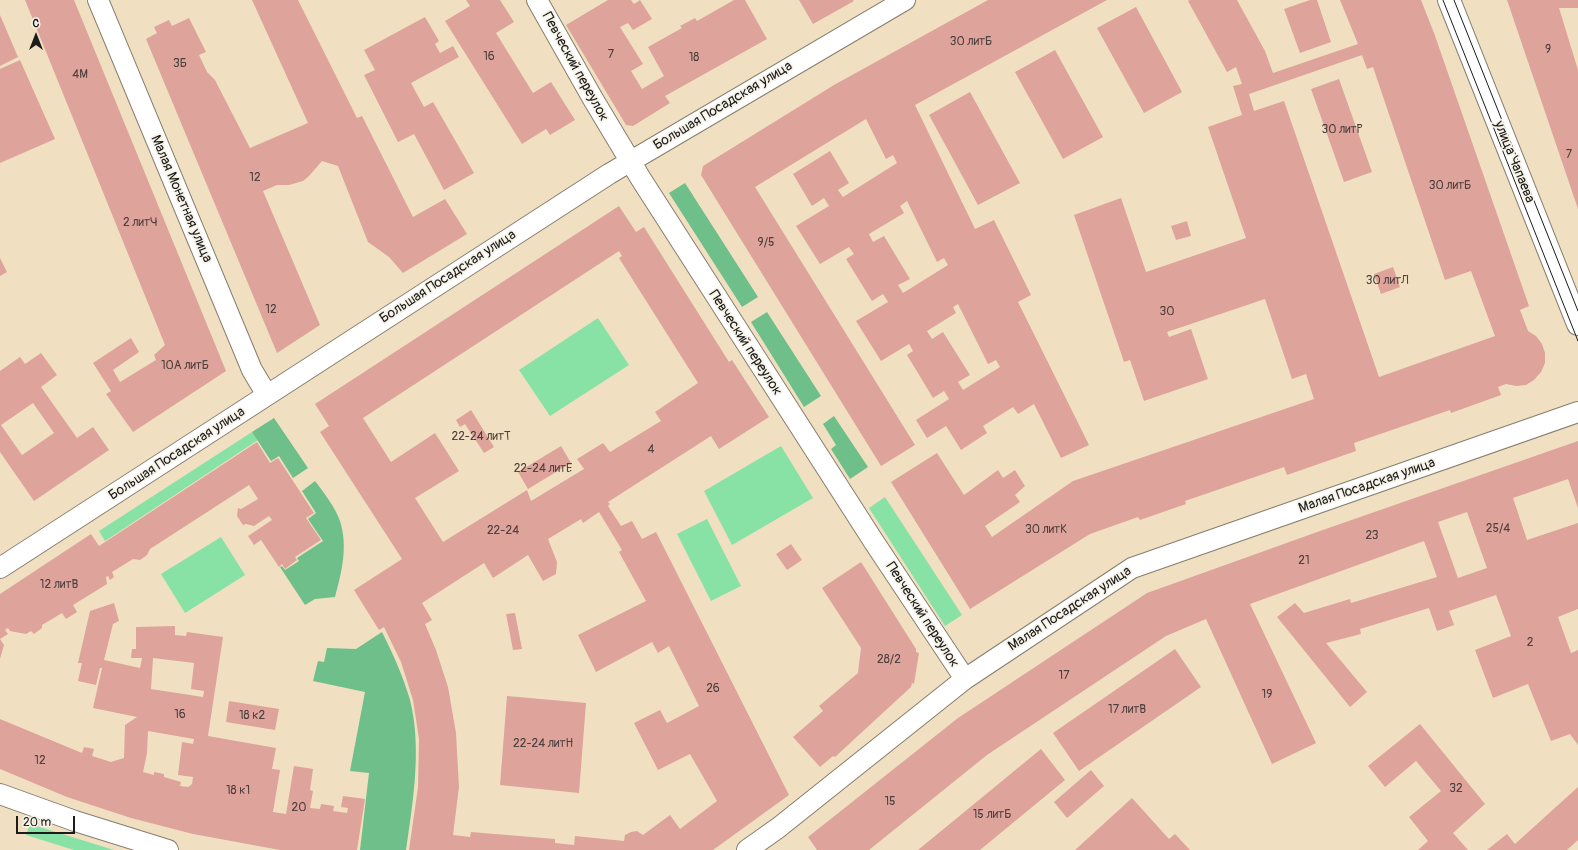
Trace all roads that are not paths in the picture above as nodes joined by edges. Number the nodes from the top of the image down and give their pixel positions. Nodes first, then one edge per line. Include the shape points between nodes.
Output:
1 (98, 0) edge
2 (537, 0) edge
3 (905, 0) edge
4 (1450, 0) edge
5 (630, 162) junction
6 (1578, 324) edge
7 (267, 396) junction
8 (1578, 412) edge
9 (0, 568) edge
10 (964, 679) junction
11 (1, 798) edge
12 (168, 850) edge
13 (747, 850) edge

1 - 7 street, Малая Монетная улица via 252,370
2 - 5 street, Певческий переулок
3 - 5 street, Большая Посадская улица
4 - 6 street, улица Чапаева
5 - 7 street, Большая Посадская улица
5 - 10 street, Певческий переулок
7 - 9 street, Большая Посадская улица
8 - 10 street, Малая Посадская улица via 1132,568
10 - 13 street, Малая Посадская улица
11 - 12 street

